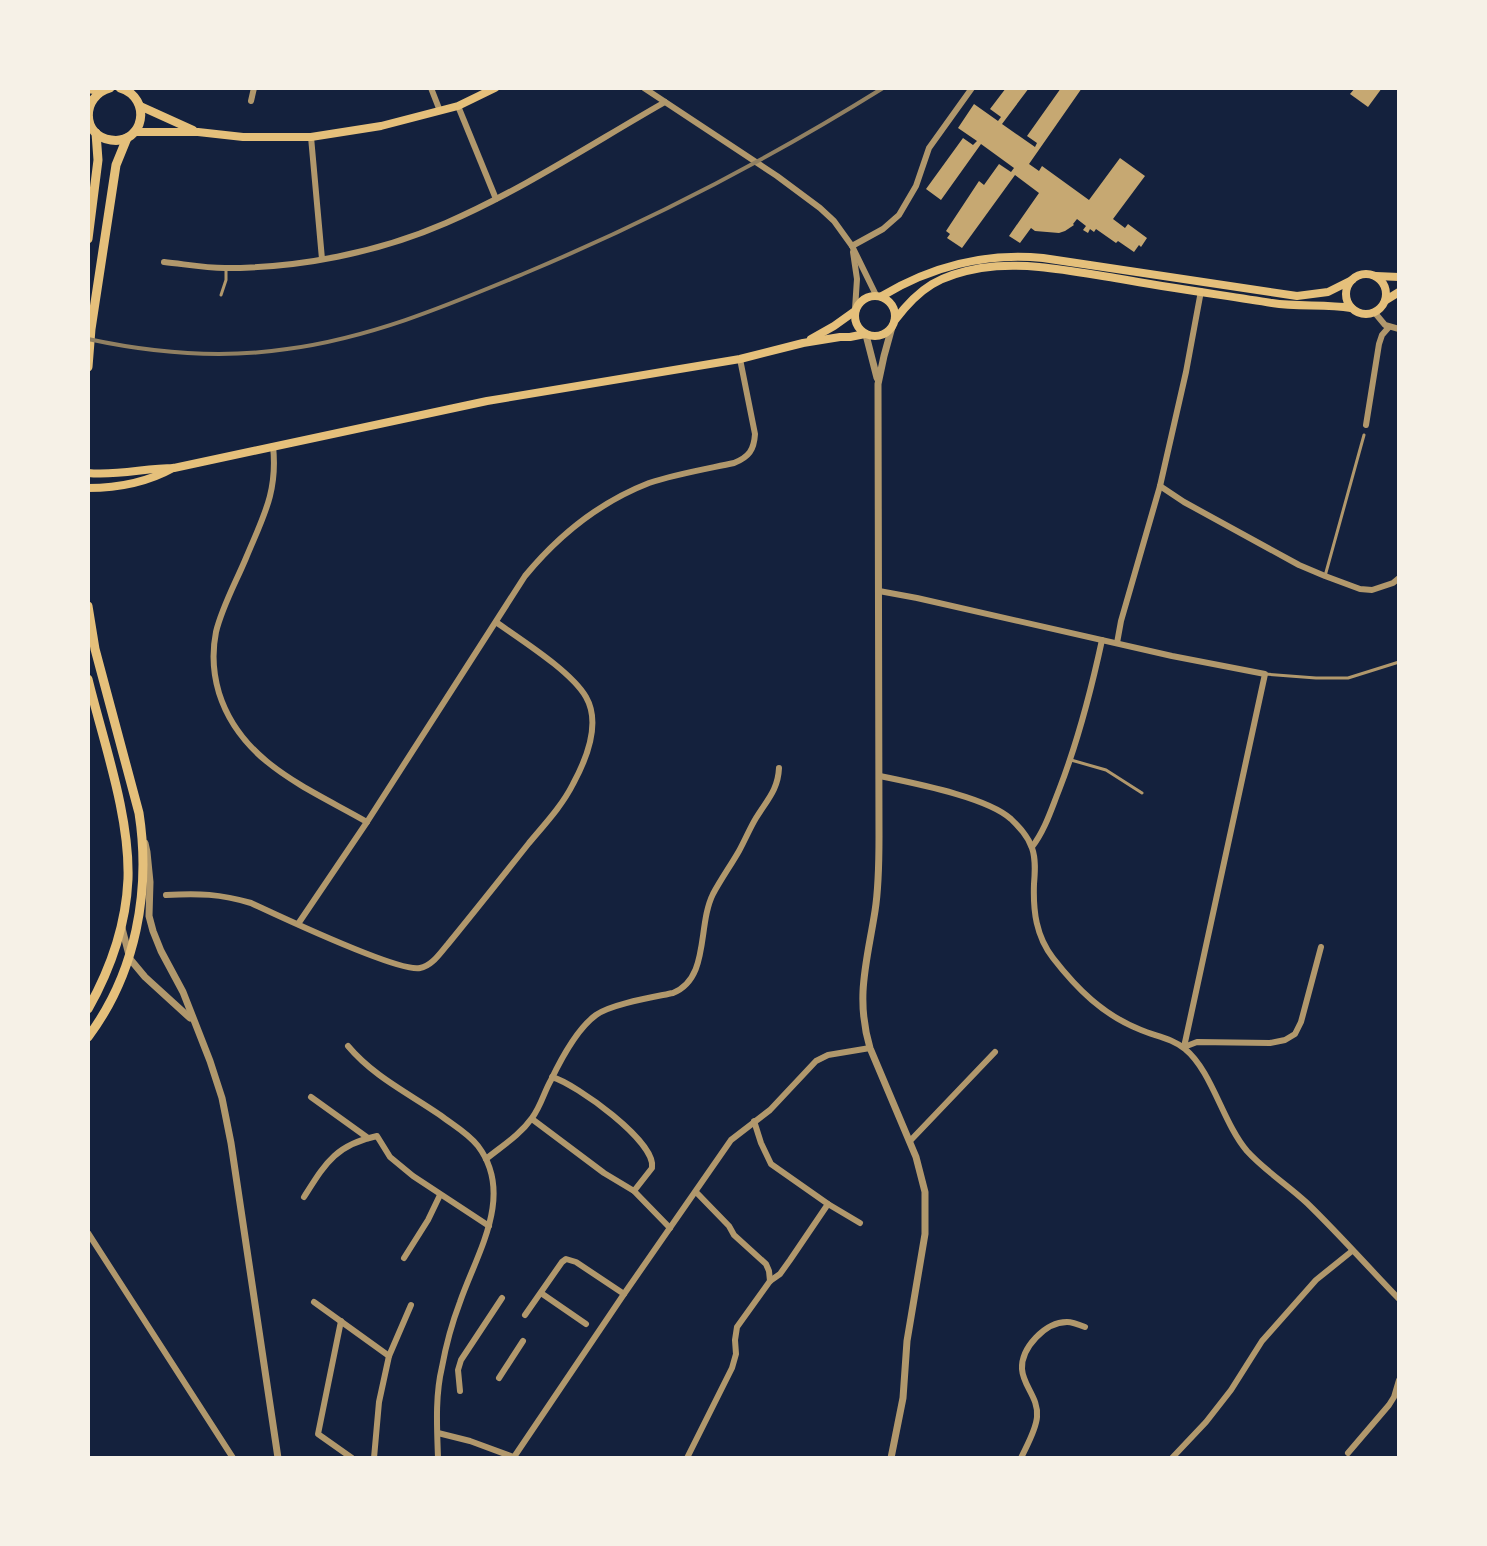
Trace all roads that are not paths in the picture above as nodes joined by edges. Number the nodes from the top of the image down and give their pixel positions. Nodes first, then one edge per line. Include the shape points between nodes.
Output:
1 (120, 88) edge
2 (136, 88) edge
3 (254, 88) edge
4 (431, 88) edge
5 (495, 88) edge
6 (644, 88) edge
7 (972, 88) edge
8 (88, 89) edge
9 (105, 89) edge
10 (251, 101) dead end
11 (665, 102) junction
12 (138, 103) junction
13 (458, 106) junction
14 (440, 111) junction
15 (198, 132) junction
16 (96, 133) junction
17 (130, 135) junction
18 (311, 137) junction
19 (496, 199) junction
20 (88, 239) edge
21 (852, 248) junction
22 (322, 259) junction
23 (164, 262) dead end
24 (226, 268) junction
25 (1373, 275) junction
26 (1399, 277) edge
27 (1352, 280) junction
28 (1201, 291) junction
29 (1399, 292) edge
30 (221, 295) dead end
31 (879, 296) junction
32 (1386, 300) junction
33 (1351, 308) junction
34 (855, 310) junction
35 (1375, 313) junction
36 (893, 323) junction
37 (1389, 327) junction
38 (1399, 329) edge
39 (866, 334) junction
40 (803, 343) junction
41 (740, 359) junction
42 (88, 367) edge
43 (878, 384) junction
44 (1366, 425) dead end
45 (1364, 435) dead end
46 (273, 446) junction
47 (174, 468) junction
48 (88, 473) edge
49 (1160, 486) junction
50 (88, 488) edge
51 (1325, 576) junction
52 (1399, 578) edge
53 (879, 591) junction
54 (88, 606) edge
55 (496, 622) junction
56 (1102, 640) junction
57 (1117, 643) junction
58 (1399, 662) edge
59 (1265, 674) junction
60 (88, 679) edge
61 (1071, 760) junction
62 (779, 768) dead end
63 (880, 776) junction
64 (1142, 793) dead end
65 (367, 822) junction
66 (143, 837) junction
67 (1032, 847) junction
68 (166, 895) dead end
69 (298, 924) junction
70 (122, 926) junction
71 (1321, 947) dead end
72 (130, 959) junction
73 (88, 1009) edge
74 (194, 1022) junction
75 (88, 1037) edge
76 (348, 1046) dead end
77 (1184, 1047) junction
78 (870, 1048) junction
79 (995, 1052) dead end
80 (552, 1077) junction
81 (311, 1097) dead end
82 (532, 1119) junction
83 (754, 1121) junction
84 (368, 1138) junction
85 (910, 1141) junction
86 (486, 1159) junction
87 (634, 1191) junction
88 (696, 1192) junction
89 (440, 1195) junction
90 (304, 1197) dead end
91 (828, 1204) junction
92 (860, 1223) dead end
93 (489, 1226) junction
94 (670, 1228) junction
95 (88, 1233) edge
96 (1352, 1251) junction
97 (404, 1258) dead end
98 (770, 1281) junction
99 (541, 1293) junction
100 (624, 1294) junction
101 (502, 1298) dead end
102 (1399, 1299) edge
103 (314, 1302) dead end
104 (411, 1305) dead end
105 (525, 1315) dead end
106 (341, 1321) junction
107 (586, 1324) dead end
108 (1085, 1327) dead end
109 (523, 1341) dead end
110 (389, 1356) junction
111 (499, 1378) dead end
112 (1399, 1380) edge
113 (460, 1391) dead end
114 (438, 1433) junction
115 (1349, 1456) edge
116 (233, 1458) edge
117 (278, 1458) edge
118 (352, 1458) edge
119 (374, 1458) edge
120 (438, 1458) edge
121 (515, 1458) edge
122 (687, 1458) edge
123 (891, 1458) edge
124 (1021, 1458) edge
125 (1172, 1458) edge

1 - 12 main road
2 - 12 main road
3 - 10 street
4 - 14 street
5 - 13 main road
6 - 11 street
7 - 21 street via 929,148 899,215
8 - 9 main road
9 - 16 main road via 94,96 88,110
11 - 19 street
11 - 21 street via 820,208
12 - 15 main road
12 - 17 main road via 139,125
13 - 14 main road
13 - 19 street
14 - 18 main road
15 - 17 main road
15 - 18 main road
16 - 17 main road via 111,140
16 - 20 main road via 98,160
17 - 42 main road via 116,165
18 - 22 street
19 - 22 street via 397,241
21 - 31 street
21 - 34 street
22 - 24 street
23 - 24 street
24 - 30 lane
25 - 26 main road
25 - 27 main road
25 - 32 main road via 1383,283
27 - 31 main road via 1328,292 1297,296 1006,257 962,262
27 - 33 main road via 1346,290
28 - 33 main road via 1277,304
28 - 36 main road via 1050,268 980,268 933,283
28 - 49 street
29 - 32 main road
31 - 34 main road via 864,299
31 - 36 main road via 892,304
32 - 35 main road
33 - 35 main road
34 - 39 main road via 856,323
34 - 40 main road
35 - 37 street
36 - 39 main road via 886,333
36 - 43 street
37 - 38 street
37 - 44 street via 1379,344
39 - 40 main road
39 - 43 street
40 - 41 main road
41 - 46 main road via 487,401
41 - 55 street via 755,434 746,459 650,483 598,510 542,556
43 - 53 street
45 - 51 lane
46 - 47 main road
46 - 65 street via 270,502 216,632 215,681 231,720 255,753
47 - 48 main road
47 - 50 main road via 131,485
49 - 51 street
49 - 57 street
51 - 52 street via 1372,590
53 - 56 street
53 - 63 street
54 - 66 main road
55 - 65 street
55 - 69 street via 585,695 593,716 592,733 573,786 430,964 413,969 386,961
56 - 57 street
56 - 61 street
57 - 59 street
58 - 59 lane via 1348,678
59 - 77 street
60 - 70 main road via 124,828 128,878
61 - 64 lane via 1106,770
61 - 67 street
62 - 80 street via 771,796 713,894 690,980 673,993 599,1012
63 - 67 street via 1000,810
63 - 78 street via 878,887 862,998
65 - 69 street
66 - 72 main road via 140,914
66 - 74 street via 153,931
67 - 77 street via 1035,918 1049,953 1094,1003 1140,1030
68 - 69 street via 230,897
70 - 72 street
70 - 73 main road
71 - 77 street via 1295,1034 1270,1043 1197,1042
72 - 74 street
72 - 75 main road
74 - 117 street via 222,1098 231,1143
76 - 86 street via 378,1075 462,1130
77 - 96 street via 1248,1153 1305,1201
78 - 83 street via 816,1061
78 - 85 street
79 - 85 street
80 - 82 street
80 - 87 street via 618,1118 652,1157 652,1168
81 - 84 street
82 - 86 street
82 - 87 street
83 - 88 street via 731,1140
83 - 91 street via 771,1164
84 - 89 street via 377,1136 390,1157
84 - 90 street via 332,1157
85 - 123 street via 925,1192 925,1234
86 - 93 street via 494,1191
87 - 94 street
88 - 94 street
88 - 98 street via 766,1264
89 - 93 street
89 - 97 street
91 - 92 street
91 - 98 street
93 - 114 street via 448,1339 438,1390
94 - 100 street
95 - 116 street
96 - 102 street
96 - 125 street via 1316,1280 1262,1341 1231,1390
98 - 122 street via 737,1327 732,1368
99 - 100 street via 562,1262 571,1259
99 - 105 street
99 - 107 street
100 - 121 street
101 - 113 street via 458,1365
103 - 106 street
104 - 110 street
106 - 110 street
106 - 118 street via 318,1434
108 - 124 street via 1053,1325 1041,1332 1024,1357 1022,1368 1037,1419
109 - 111 street
110 - 119 street
112 - 115 street via 1389,1405
114 - 120 street
114 - 121 street

